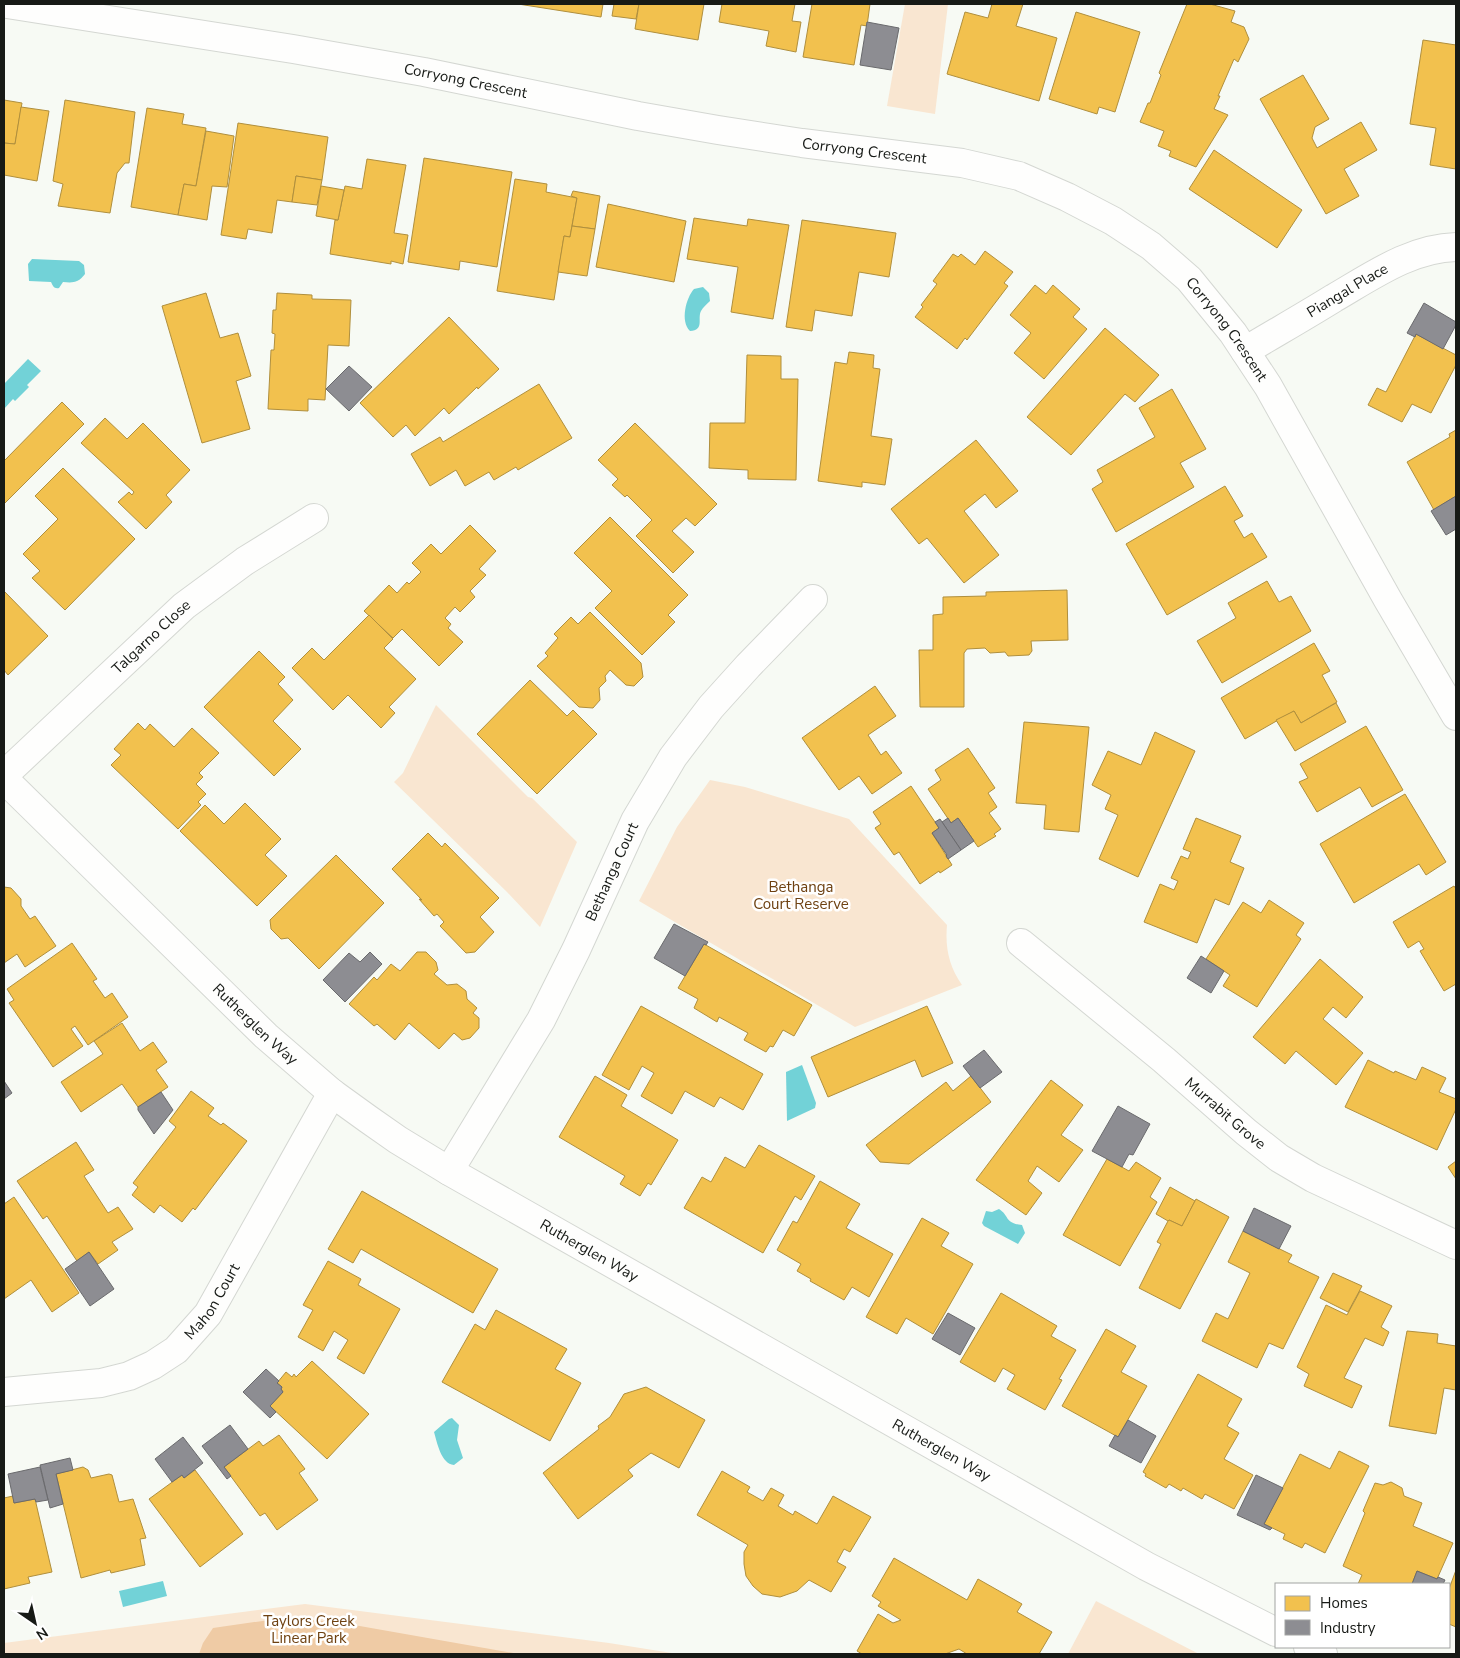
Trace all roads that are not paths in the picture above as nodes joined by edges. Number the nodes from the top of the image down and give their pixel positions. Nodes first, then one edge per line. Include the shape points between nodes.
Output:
1 (6, 4) edge
2 (1456, 247) edge
3 (1245, 351) junction
4 (314, 518) dead end
5 (813, 600) dead end
6 (1456, 716) edge
7 (4, 775) edge
8 (4, 779) edge
9 (1021, 943) dead end
10 (332, 1092) junction
11 (449, 1171) junction
12 (1456, 1245) edge
13 (4, 1392) edge
14 (1250, 1619) junction
15 (1275, 1632) edge
16 (1275, 1637) edge
17 (1310, 1648) edge
18 (1323, 1654) edge

1 - 3 street, Corryong Crescent via 424,72 709,129 962,164 1019,176 1113,221 1151,246 1189,279
2 - 3 street, Piangal Place via 1440,247 1386,268
3 - 6 street, Corryong Crescent
4 - 7 street, Talgarno Close via 245,561 184,606
5 - 11 street, Bethanga Court via 711,707 673,757 636,821 541,1020
8 - 10 street, Rutherglen Way via 266,1036
9 - 12 street, Murrabit Grove via 1279,1158 1313,1178
10 - 11 street, Rutherglen Way via 398,1140
10 - 13 street, Mahon Court via 208,1314 176,1350 129,1376 101,1383
11 - 14 street, Rutherglen Way via 1146,1566
14 - 15 street, Rutherglen Way
14 - 16 street, Rutherglen Way
17 - 18 street

